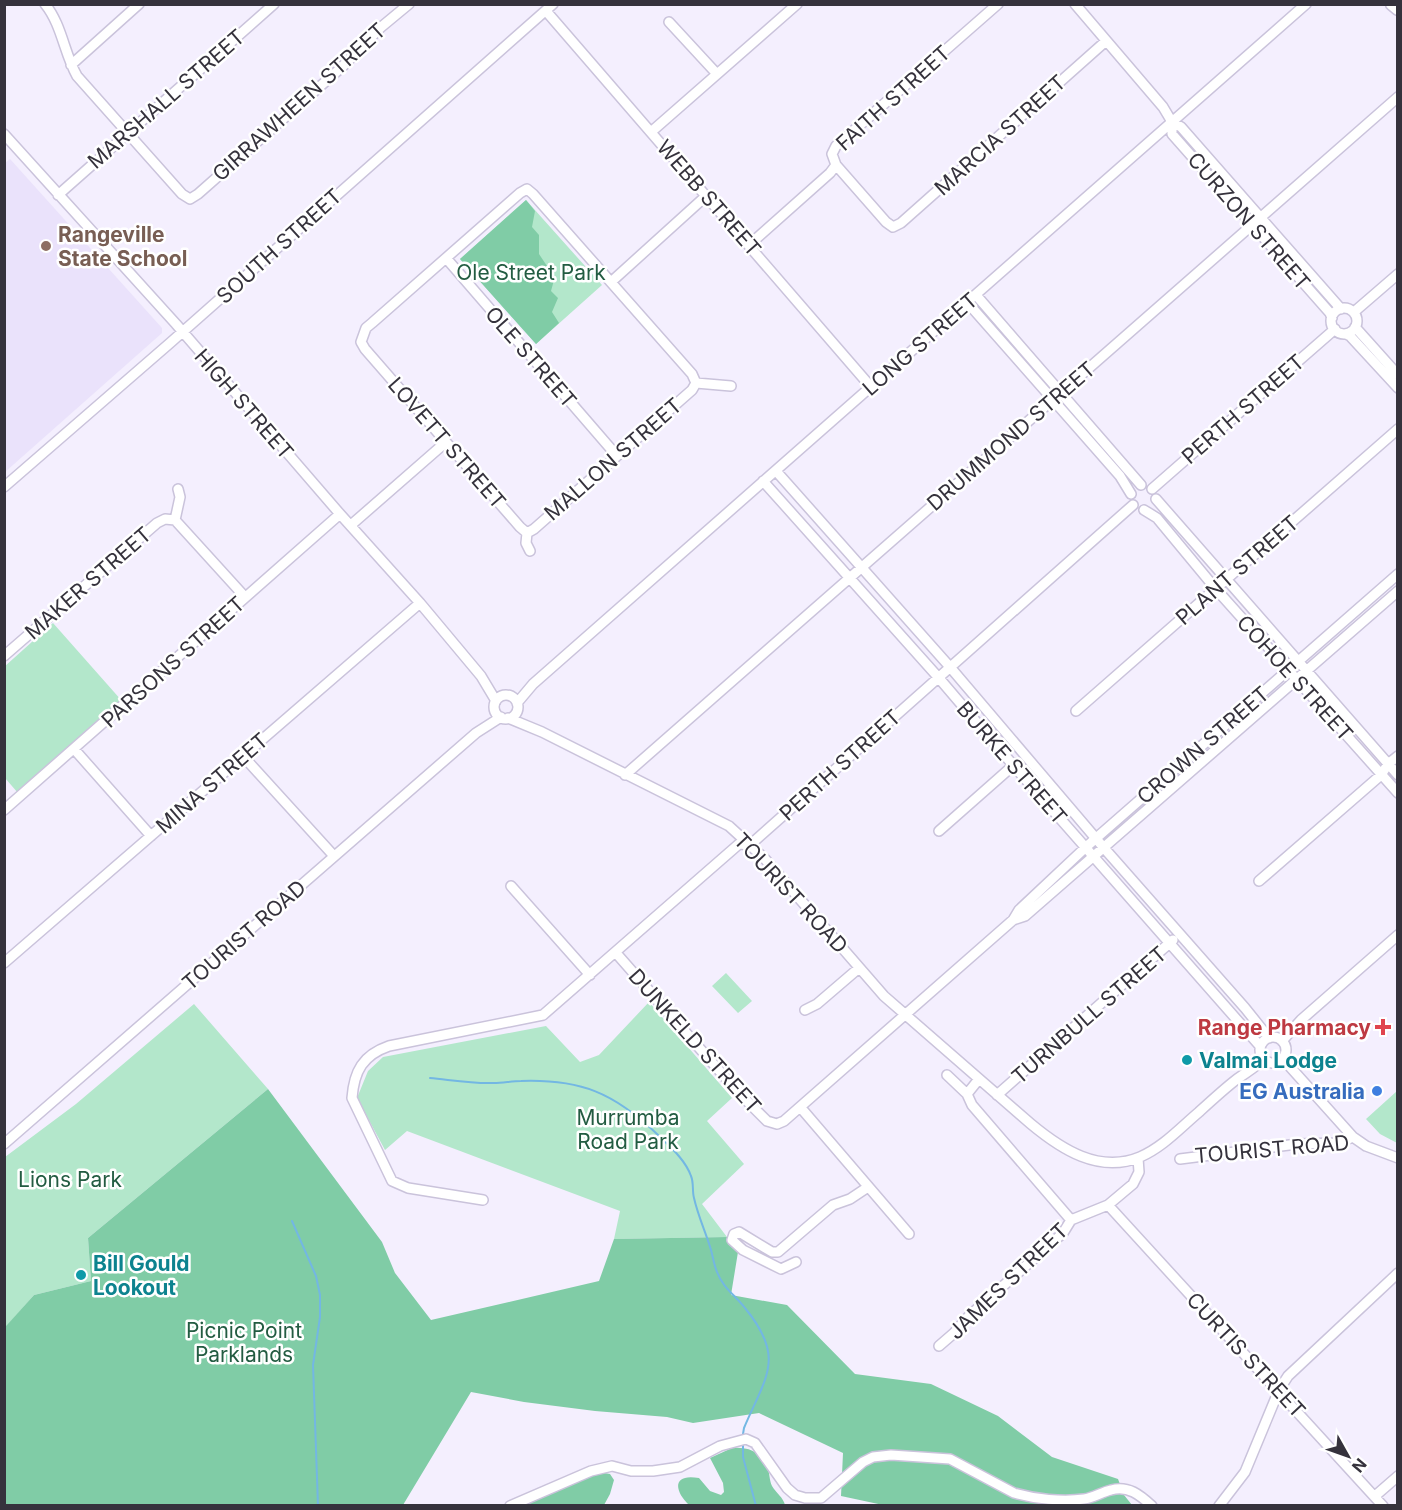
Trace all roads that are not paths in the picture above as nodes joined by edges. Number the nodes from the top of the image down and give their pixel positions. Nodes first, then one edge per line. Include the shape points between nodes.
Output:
1 (45, 4) edge
2 (139, 4) edge
3 (274, 4) edge
4 (409, 4) edge
5 (797, 4) edge
6 (998, 4) edge
7 (1075, 4) edge
8 (1306, 4) edge
9 (1392, 4) edge
10 (549, 8) edge
11 (1398, 9) edge
12 (669, 22) dead end
13 (1106, 41) junction
14 (71, 65) junction
15 (717, 74) junction
16 (1398, 97) edge
17 (1172, 122) junction
18 (651, 132) junction
19 (4, 134) edge
20 (128, 134) junction
21 (836, 165) junction
22 (58, 195) junction
23 (706, 196) junction
24 (1260, 218) junction
25 (1252, 224) junction
26 (749, 245) junction
27 (446, 258) junction
28 (1398, 274) edge
29 (611, 282) junction
30 (976, 295) junction
31 (967, 302) junction
32 (1341, 309) junction
33 (1354, 312) junction
34 (1332, 318) junction
35 (1355, 327) junction
36 (1335, 329) junction
37 (183, 332) junction
38 (1346, 334) junction
39 (1398, 375) edge
40 (696, 383) junction
41 (731, 386) dead end
42 (871, 387) junction
43 (1398, 388) edge
44 (1061, 393) junction
45 (1053, 399) junction
46 (1398, 429) edge
47 (446, 442) junction
48 (617, 456) junction
49 (776, 471) junction
50 (763, 481) junction
51 (1141, 485) junction
52 (4, 487) edge
53 (178, 489) dead end
54 (1152, 489) junction
55 (1131, 494) junction
56 (1156, 499) junction
57 (1133, 506) junction
58 (1144, 510) junction
59 (340, 514) junction
60 (175, 520) junction
61 (351, 525) junction
62 (527, 533) junction
63 (530, 551) dead end
64 (861, 569) junction
65 (1398, 574) edge
66 (850, 579) junction
67 (1225, 580) junction
68 (1215, 588) junction
69 (1398, 591) edge
70 (245, 597) junction
71 (420, 603) junction
72 (4, 656) edge
73 (1299, 662) junction
74 (950, 667) junction
75 (1290, 670) junction
76 (1306, 670) junction
77 (481, 676) junction
78 (938, 677) junction
79 (1297, 678) junction
80 (513, 701) junction
81 (1076, 711) dead end
82 (500, 712) junction
83 (542, 732) junction
84 (74, 749) junction
85 (243, 756) junction
86 (1024, 756) junction
87 (1398, 756) edge
88 (1388, 764) junction
89 (1013, 765) junction
90 (1398, 774) edge
91 (1381, 775) junction
92 (625, 776) junction
93 (1398, 793) edge
94 (4, 810) edge
95 (939, 831) dead end
96 (152, 836) junction
97 (1096, 838) junction
98 (750, 845) junction
99 (1086, 847) junction
100 (1104, 848) junction
101 (334, 856) junction
102 (1094, 857) junction
103 (1259, 881) dead end
104 (511, 886) dead end
105 (1013, 920) junction
106 (1398, 934) edge
107 (1180, 935) junction
108 (1170, 944) junction
109 (616, 953) junction
110 (4, 963) edge
111 (859, 968) junction
112 (590, 975) junction
113 (805, 1010) dead end
114 (905, 1015) junction
115 (1269, 1038) junction
116 (1282, 1041) junction
117 (1260, 1046) junction
118 (1283, 1059) junction
119 (1263, 1060) junction
120 (947, 1075) dead end
121 (979, 1079) junction
122 (967, 1094) junction
123 (998, 1095) junction
124 (801, 1108) junction
125 (777, 1124) joint
126 (1353, 1137) junction
127 (4, 1144) edge
128 (1138, 1158) junction
129 (1398, 1158) edge
130 (1180, 1159) dead end
131 (868, 1187) junction
132 (483, 1200) dead end
133 (1108, 1205) junction
134 (1071, 1220) junction
135 (909, 1234) dead end
136 (796, 1262) dead end
137 (1398, 1273) edge
138 (939, 1346) dead end
139 (1279, 1390) junction
140 (1398, 1476) edge
141 (1375, 1496) junction
142 (510, 1506) edge
143 (1152, 1506) edge
144 (1219, 1506) edge
145 (1383, 1506) edge

1 - 14 street via 56,21
2 - 14 street
3 - 20 street, MARSHALL STREET
4 - 20 street, GIRRAWHEEN STREET via 334,75 189,199
5 - 15 street
6 - 21 street, FAITH STREET via 836,146 832,154
7 - 13 street, CURZON STREET
8 - 17 street, LONG STREET
9 - 11 main road
10 - 18 street, WEBB STREET
10 - 37 street, SOUTH STREET
12 - 15 street
13 - 17 street, CURZON STREET
13 - 21 street, MARCIA STREET via 893,227
14 - 20 street
15 - 18 street
16 - 24 street, DRUMMOND STREET
17 - 24 street, CURZON STREET via 1182,127
17 - 25 street, CURZON STREET via 1172,134
17 - 30 street, LONG STREET
18 - 23 street, WEBB STREET
19 - 22 street, HIGH STREET
20 - 22 street, MARSHALL STREET
21 - 26 street, FAITH STREET
22 - 37 street, HIGH STREET
23 - 26 street, WEBB STREET
23 - 29 street
24 - 25 street, DRUMMOND STREET
24 - 32 street, CURZON STREET
25 - 34 street, CURZON STREET
25 - 44 street, DRUMMOND STREET
26 - 42 street, WEBB STREET
27 - 29 street via 527,189
27 - 47 street, LOVETT STREET via 372,323 361,342
27 - 48 street, OLE STREET
28 - 33 street
29 - 40 street
30 - 31 street, LONG STREET
30 - 44 street
31 - 42 street, LONG STREET
31 - 45 street
32 - 33 street
32 - 34 street
33 - 35 street
34 - 36 street
35 - 38 street
35 - 39 street
36 - 38 street
36 - 54 street, PERTH STREET
37 - 52 street, SOUTH STREET
37 - 59 street, HIGH STREET
38 - 43 street
40 - 41 street
40 - 48 street, MALLON STREET
42 - 49 street, LONG STREET
44 - 45 street, DRUMMOND STREET
44 - 51 street
45 - 55 street
45 - 64 street, DRUMMOND STREET
46 - 67 street, PLANT STREET
47 - 61 street
47 - 62 street, LOVETT STREET
48 - 62 street, MALLON STREET
49 - 50 street, LONG STREET
49 - 64 street, BURKE STREET
50 - 66 street, BURKE STREET
50 - 80 street, LONG STREET
51 - 54 street
51 - 55 street
53 - 60 street
54 - 56 street
55 - 57 street
56 - 58 street via 1152,507
56 - 67 street, COHOE STREET
57 - 58 street
57 - 74 street, PERTH STREET
58 - 68 street, COHOE STREET via 1156,518
59 - 61 street, HIGH STREET
59 - 70 street, PARSONS STREET
60 - 70 street
60 - 72 street, MAKER STREET via 157,523
61 - 71 street, HIGH STREET
62 - 63 street
64 - 66 street, DRUMMOND STREET
64 - 74 street, BURKE STREET
65 - 73 street, CROWN STREET
66 - 78 street, BURKE STREET
66 - 92 street, DRUMMOND STREET
67 - 68 street, PLANT STREET
67 - 73 street, COHOE STREET
68 - 75 street, COHOE STREET
68 - 81 street, PLANT STREET
69 - 76 street, CROWN STREET
70 - 84 street, PARSONS STREET
71 - 77 street, HIGH STREET
71 - 85 street, MINA STREET
73 - 75 street, CROWN STREET
73 - 76 street, COHOE STREET
74 - 78 street, PERTH STREET
74 - 86 street, BURKE STREET
75 - 79 street, COHOE STREET
75 - 97 street, CROWN STREET
76 - 79 street, CROWN STREET
76 - 88 street, COHOE STREET
77 - 80 street, HIGH STREET
77 - 82 street, HIGH STREET
78 - 89 street, BURKE STREET
78 - 98 street, PERTH STREET
79 - 91 street, COHOE STREET
79 - 100 street, CROWN STREET
80 - 82 street
80 - 82 street
80 - 83 street, TOURIST ROAD
82 - 83 street, TOURIST ROAD
82 - 101 street, TOURIST ROAD
83 - 92 street, TOURIST ROAD
84 - 94 street, PARSONS STREET
84 - 96 street
85 - 96 street, MINA STREET
85 - 101 street
86 - 89 street
86 - 97 street, BURKE STREET
87 - 88 street
88 - 90 street, COHOE STREET
88 - 91 street
89 - 95 street
89 - 99 street, BURKE STREET
91 - 93 street, COHOE STREET
91 - 103 street
92 - 98 street, TOURIST ROAD via 729,826
96 - 110 street, MINA STREET
97 - 99 street, CROWN STREET
97 - 100 street, BURKE STREET
98 - 109 street, PERTH STREET via 739,844
98 - 111 street, TOURIST ROAD
99 - 102 street, BURKE STREET
99 - 105 street, CROWN STREET
100 - 102 street, CROWN STREET
100 - 107 street, BURKE STREET
101 - 127 street, TOURIST ROAD
102 - 105 street, CROWN STREET via 1025,916
102 - 108 street, BURKE STREET
104 - 112 street
105 - 114 street, CROWN STREET
106 - 116 street
107 - 108 street, TURNBULL STREET
107 - 115 street, BURKE STREET
108 - 117 street, BURKE STREET
108 - 123 street, TURNBULL STREET
109 - 112 street, PERTH STREET
109 - 125 street, DUNKELD STREET via 738,1092 767,1121
111 - 113 street
111 - 114 street, TOURIST ROAD
112 - 132 street, PERTH STREET via 543,1016 389,1046 372,1052 364,1061 352,1087 352,1098 392,1181 408,1188
114 - 121 street, TOURIST ROAD
114 - 124 street, CROWN STREET
115 - 116 street
115 - 117 street
116 - 118 street via 1286,1048
117 - 119 street
118 - 119 street via 1275,1063
118 - 126 street
119 - 128 street via 1161,1144
120 - 122 street
121 - 122 street
121 - 123 street, TOURIST ROAD
122 - 134 street via 972,1105
123 - 128 street, TOURIST ROAD via 1071,1153 1092,1160
124 - 125 street, CROWN STREET
124 - 131 street
126 - 129 street, TOURIST ROAD
126 - 130 street, TOURIST ROAD via 1338,1143 1297,1144
128 - 133 street, JAMES STREET via 1139,1172 1133,1184
131 - 135 street
131 - 136 street via 834,1205 778,1252 739,1232 734,1234 732,1240 743,1250 781,1269
133 - 134 street, JAMES STREET
133 - 139 street, CURTIS STREET
134 - 138 street, JAMES STREET via 1063,1233
137 - 139 street via 1288,1376
139 - 141 street, CURTIS STREET
139 - 144 street via 1245,1472
140 - 141 street
141 - 145 street, CURTIS STREET
142 - 143 street via 591,1470 680,1467 720,1446 746,1439 755,1443 795,1495 805,1498 821,1498 863,1462 891,1455 950,1459 1024,1496 1084,1499 1112,1489 1126,1489

